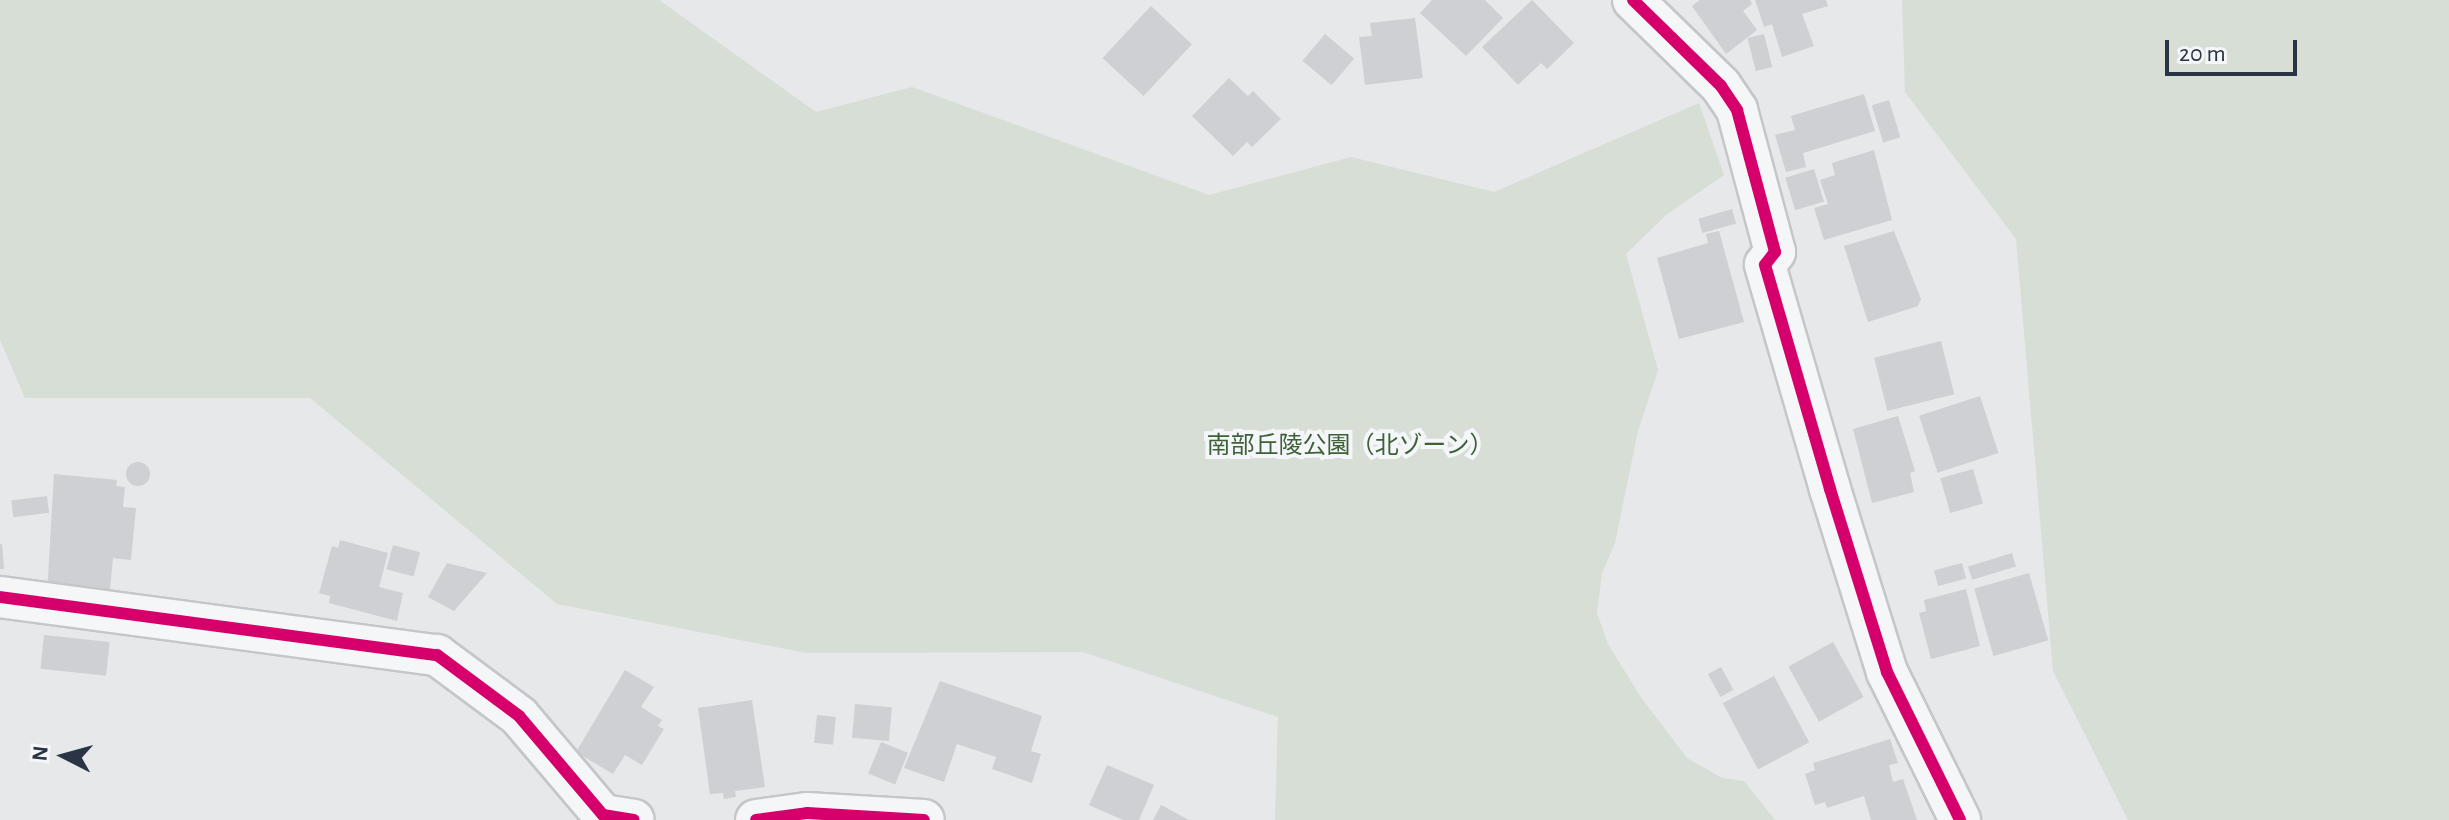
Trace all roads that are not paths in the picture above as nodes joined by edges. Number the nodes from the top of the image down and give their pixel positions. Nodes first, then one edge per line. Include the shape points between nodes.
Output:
1 (1633, 0) edge
2 (0, 597) edge
3 (613, 818) edge
4 (756, 820) edge
5 (924, 820) edge
6 (1960, 820) edge

1 - 6 street via 1721,86 1737,110 1775,252 1765,265 1834,504 1887,672
2 - 3 street via 437,655 519,716
4 - 5 street via 807,813

